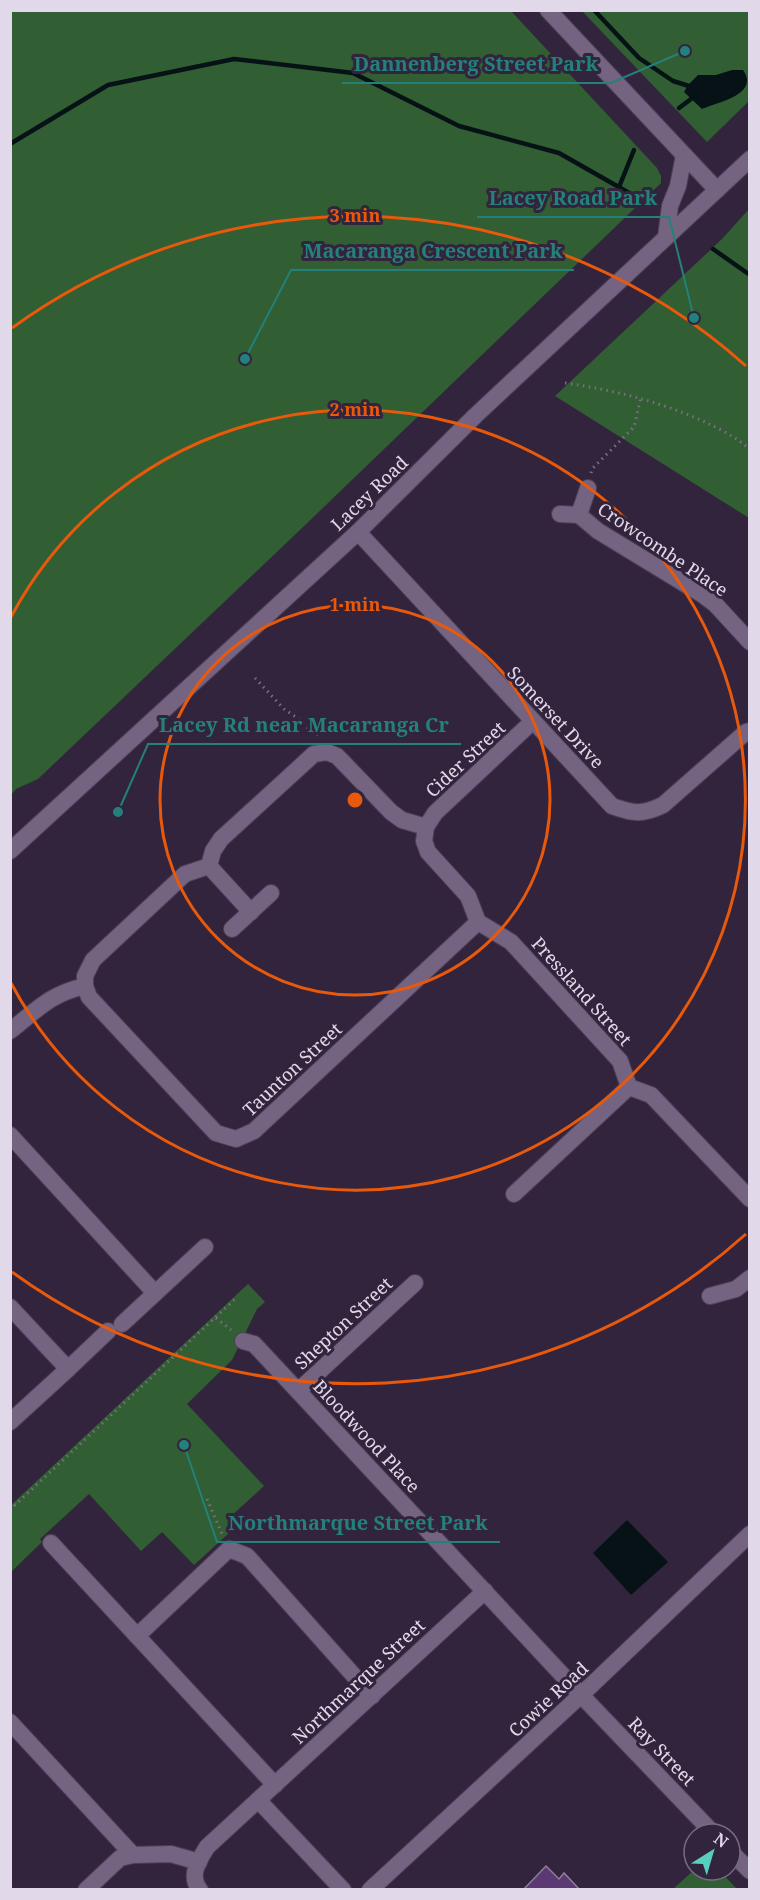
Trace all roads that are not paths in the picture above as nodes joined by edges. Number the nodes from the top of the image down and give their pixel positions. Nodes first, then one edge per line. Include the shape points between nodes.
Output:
1 (548, 10) edge
2 (684, 155) junction
3 (750, 159) edge
4 (717, 190) junction
5 (666, 237) junction
6 (588, 488) road end
7 (560, 514) dead end
8 (579, 515) junction
9 (358, 532) junction
10 (750, 642) edge
11 (533, 721) junction
12 (750, 731) edge
13 (426, 827) junction
14 (10, 851) edge
15 (209, 866) junction
16 (271, 893) dead end
17 (251, 912) junction
18 (478, 922) junction
19 (232, 929) dead end
20 (85, 986) junction
21 (10, 1031) edge
22 (629, 1087) junction
23 (10, 1135) edge
24 (514, 1194) dead end
25 (750, 1199) edge
26 (205, 1247) dead end
27 (750, 1278) edge
28 (415, 1283) dead end
29 (155, 1293) junction
30 (710, 1296) dead end
31 (10, 1307) edge
32 (243, 1341) dead end
33 (68, 1369) junction
34 (298, 1392) junction
35 (10, 1422) edge
36 (750, 1534) edge
37 (51, 1543) dead end
38 (485, 1591) junction
39 (137, 1636) junction
40 (581, 1695) junction
41 (372, 1696) junction
42 (10, 1722) edge
43 (274, 1785) junction
44 (258, 1800) junction
45 (703, 1822) edge
46 (132, 1855) junction
47 (198, 1862) junction
48 (86, 1890) edge
49 (200, 1890) edge
50 (343, 1890) edge
51 (370, 1890) edge

1 - 2 street
2 - 4 street
2 - 5 street
3 - 4 street, Lacey Road
4 - 5 street, Lacey Road
5 - 9 street, Lacey Road
6 - 8 street, Crowcombe Place
7 - 8 street, Crowcombe Place
8 - 10 street, Crowcombe Place via 598,531 703,595
9 - 11 street, Somerset Drive
9 - 14 street, Lacey Road
11 - 12 street, Somerset Drive via 612,806 631,812 647,812 663,805
11 - 13 street, Cider Street via 435,813
13 - 15 street via 391,813 337,756 327,752 314,754 220,839
13 - 18 street via 424,841 428,852 468,896
15 - 17 street
15 - 20 street via 185,874 93,960
16 - 17 street
17 - 19 street
18 - 20 street, Taunton Street via 254,1131 236,1139 216,1133 88,997
18 - 22 street, Pressland Street via 511,942 620,1060
20 - 21 street via 54,996
22 - 24 street
22 - 25 street via 651,1095
23 - 29 street
26 - 29 street
27 - 30 street via 736,1289
28 - 34 street, Shepton Street
29 - 33 street
31 - 33 street
32 - 34 street, Bloodwood Place via 254,1344
33 - 35 street
34 - 38 street, Bloodwood Place
36 - 40 street, Cowie Road
37 - 39 street
38 - 40 street, Bloodwood Place
38 - 41 street, Northmarque Street
39 - 41 street via 229,1549 247,1556
39 - 43 street
40 - 45 street, Ray Street
40 - 51 street, Cowie Road
41 - 43 street, Northmarque Street
42 - 46 street
43 - 44 street, Northmarque Street
44 - 47 street, Northmarque Street via 207,1847
44 - 50 street
46 - 47 street via 171,1854
46 - 48 street via 120,1858
47 - 49 street via 194,1872

